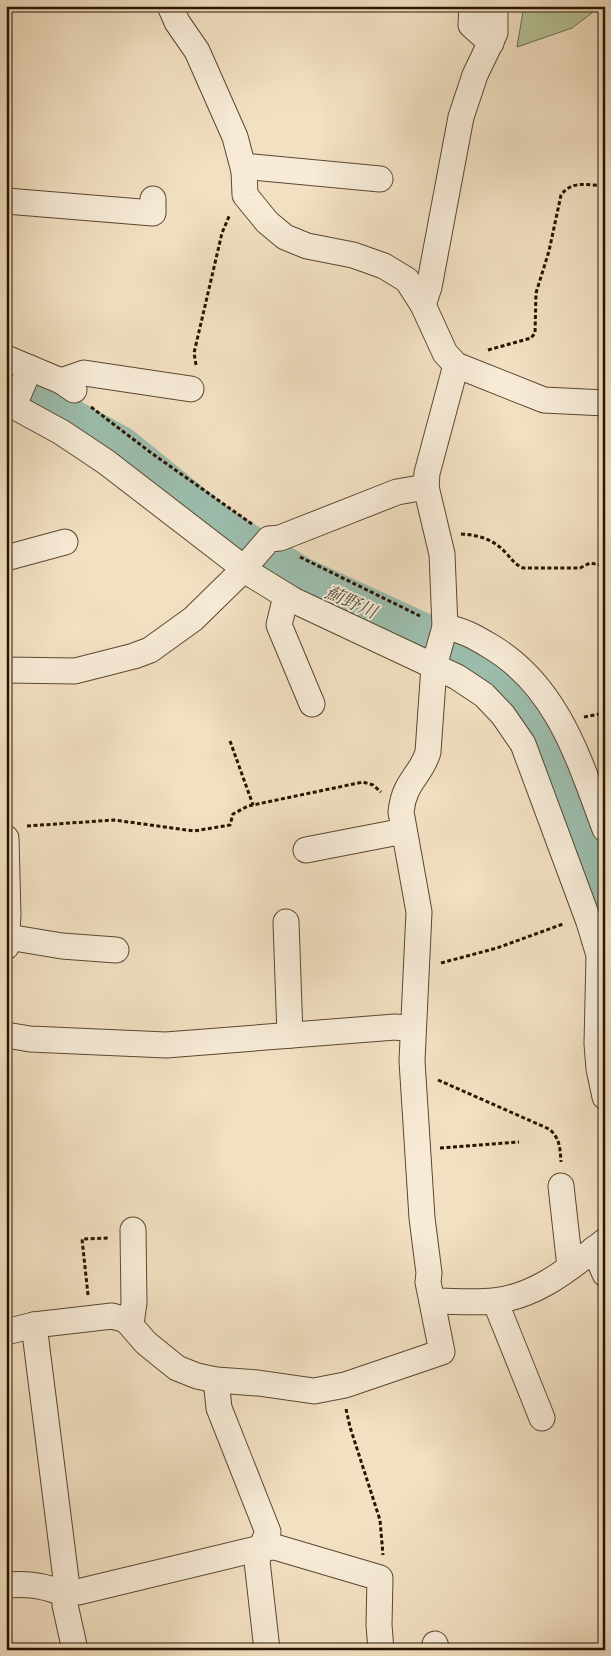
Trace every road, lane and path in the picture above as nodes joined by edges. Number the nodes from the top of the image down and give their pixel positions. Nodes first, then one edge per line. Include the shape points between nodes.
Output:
1 (170, 6) edge
2 (472, 6) edge
3 (494, 6) edge
4 (490, 43) junction
5 (380, 179) dead end
6 (245, 183) junction
7 (605, 186) edge
8 (153, 199) dead end
9 (6, 201) edge
10 (423, 305) junction
11 (6, 358) edge
12 (456, 365) junction
13 (30, 368) junction
14 (194, 380) joint
15 (10, 403) edge
16 (605, 403) edge
17 (426, 487) junction
18 (438, 534) junction
19 (64, 542) dead end
20 (6, 558) edge
21 (605, 566) edge
22 (242, 568) junction
23 (286, 596) junction
24 (446, 628) junction
25 (434, 666) junction
26 (6, 670) edge
27 (312, 704) dead end
28 (230, 741) dead end
29 (253, 805) junction
30 (605, 829) edge
31 (404, 831) junction
32 (16, 832) edge
33 (306, 850) dead end
34 (588, 917) junction
35 (286, 922) dead end
36 (7, 942) edge
37 (116, 950) dead end
38 (416, 970) junction
39 (413, 1030) junction
40 (6, 1035) edge
41 (290, 1036) junction
42 (412, 1069) junction
43 (605, 1097) edge
44 (519, 1142) dead end
45 (417, 1149) junction
46 (561, 1186) joint
47 (133, 1234) joint
48 (599, 1245) edge
49 (570, 1267) junction
50 (605, 1274) edge
51 (432, 1301) junction
52 (495, 1301) junction
53 (92, 1318) junction
54 (131, 1324) junction
55 (34, 1325) junction
56 (6, 1332) edge
57 (216, 1380) junction
58 (345, 1385) junction
59 (542, 1418) dead end
60 (261, 1548) junction
61 (380, 1578) junction
62 (6, 1585) edge
63 (66, 1593) junction
64 (75, 1650) edge
65 (267, 1650) edge
66 (381, 1650) edge

1 - 6 street via 197,51 235,137
2 - 4 street via 471,25
3 - 4 street via 495,33
4 - 10 street via 461,117
5 - 6 street via 253,167
6 - 10 street via 266,222 285,237 384,266 408,280
6 - 14 path via 222,233 194,353
7 - 12 path via 574,184 561,195 536,292 535,332 531,338 474,355
8 - 9 street via 153,213
10 - 12 street via 445,353
11 - 13 street
12 - 16 street via 544,400
12 - 17 street
13 - 14 street via 69,386 84,373
13 - 15 street
15 - 22 street via 106,462
17 - 18 street
17 - 22 street via 397,492 280,538 269,539
18 - 21 path via 483,537 496,543 516,565 523,568 580,568 590,563
18 - 24 street
19 - 20 street
22 - 23 street
22 - 26 street via 193,619 150,650 75,671
23 - 25 street
23 - 27 street via 279,625
24 - 25 street
24 - 30 street via 463,630 508,657 538,687 562,720 573,743
25 - 31 street via 428,752 402,800
25 - 34 street via 484,695 523,744
28 - 29 path
29 - 31 path via 363,782 382,792
29 - 32 path via 233,814 230,825 194,831 114,820
31 - 33 street
31 - 38 street via 419,912
32 - 36 street
34 - 38 path via 497,948
34 - 43 street via 599,955 599,1069
35 - 41 street
36 - 37 street
38 - 39 street
39 - 41 street via 395,1027
39 - 42 street
40 - 41 street via 39,1040 166,1045
42 - 45 street
42 - 46 path via 556,1134 560,1143
44 - 45 path
45 - 51 street
46 - 49 street
47 - 53 path via 82,1239
47 - 54 street via 134,1303
48 - 49 street
48 - 50 street
49 - 52 street via 550,1282
51 - 52 street
51 - 58 street via 442,1352
52 - 59 street
53 - 54 street via 112,1316
53 - 55 street
54 - 57 street via 146,1343 177,1368
55 - 56 street
55 - 63 street
57 - 58 street via 314,1391
57 - 60 street via 219,1408 268,1532
58 - 61 path via 350,1427 380,1520 386,1571
60 - 61 street via 275,1547
60 - 63 street
60 - 65 street via 257,1561
61 - 66 street
62 - 63 street via 41,1586
63 - 64 street via 65,1605

